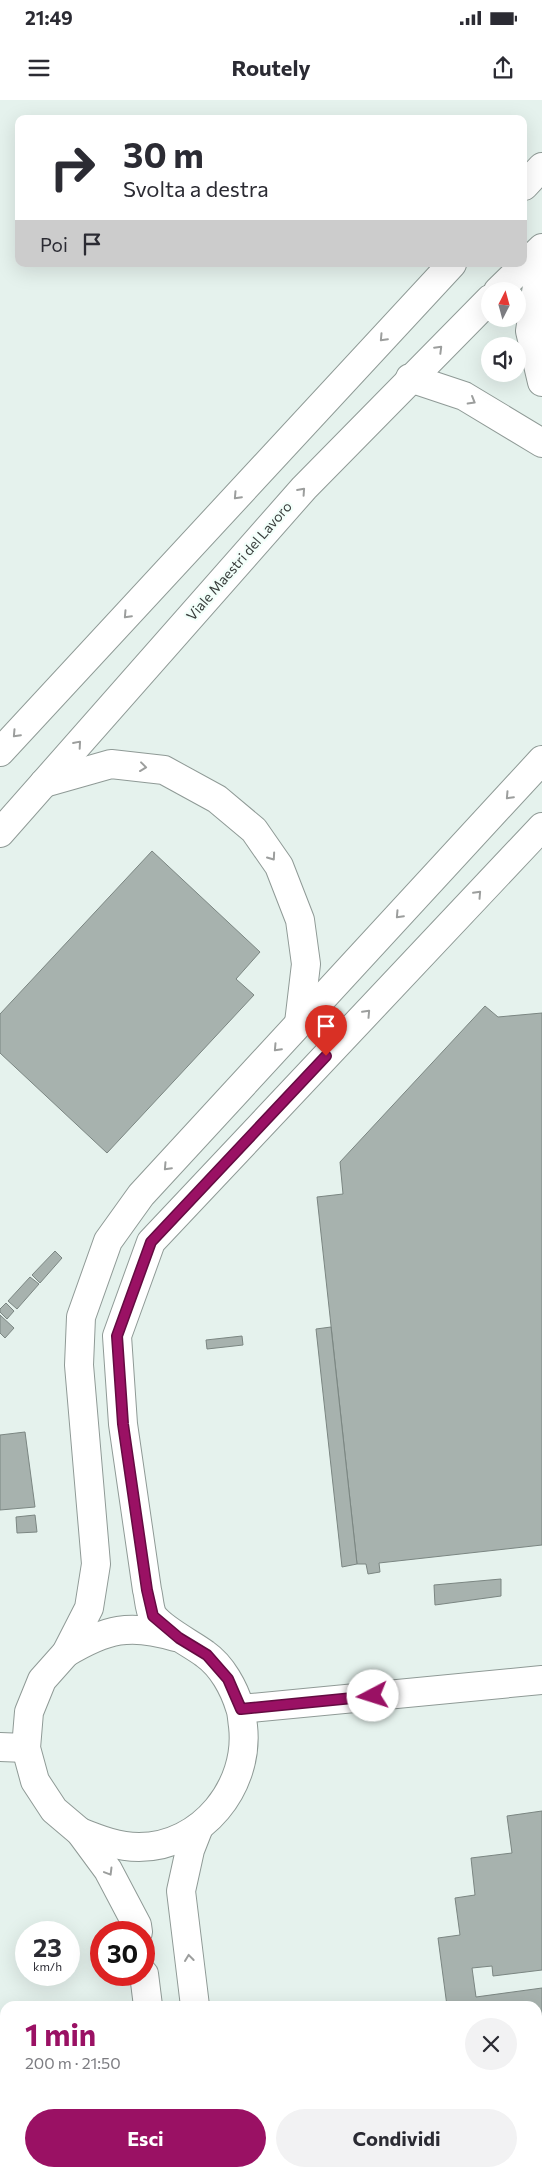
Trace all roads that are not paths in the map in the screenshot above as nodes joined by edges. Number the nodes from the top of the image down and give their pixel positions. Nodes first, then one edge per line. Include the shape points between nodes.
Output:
1 (542, 167) edge
2 (527, 183) edge
3 (542, 248) edge
4 (542, 254) edge
5 (527, 263) edge
6 (449, 267) edge
7 (523, 267) edge
8 (507, 282) edge
9 (481, 308) edge
10 (410, 378) junction
11 (542, 382) edge
12 (542, 442) edge
13 (0, 752) edge
14 (542, 760) edge
15 (44, 782) junction
16 (542, 827) edge
17 (0, 833) edge
18 (300, 1023) junction
19 (179, 1638) junction
20 (66, 1653) junction
21 (542, 1680) edge
22 (241, 1709) junction
23 (13, 1748) edge
24 (199, 1827) junction
25 (80, 1832) junction
26 (135, 1921) edge
27 (146, 1986) edge
28 (147, 2001) edge
29 (194, 2001) edge

1 - 2 street
3 - 5 street
4 - 11 street via 530,331
6 -> 13 street
7 - 8 street
10 -> 9 street, Viale Maestri del Lavoro
10 -> 12 street via 464,396
15 -> 10 street, Viale Maestri del Lavoro via 304,488
14 -> 18 street
15 - 17 street, Viale Maestri del Lavoro
15 -> 18 street via 111,764 164,770 217,799 254,830 279,866 300,920 306,964
19 -> 16 street via 153,1616 147,1590 122,1404 117,1336 151,1242
18 -> 20 street via 141,1195 108,1241 93,1280 81,1317 79,1365 96,1564 89,1608
19 - 20 street via 150,1629 120,1630 91,1638
19 - 22 street via 207,1655 228,1679
20 - 23 street via 42,1680
21 - 22 street
22 - 24 street via 245,1742 239,1774 223,1804
23 - 25 street via 54,1810
24 - 25 street via 171,1841 140,1847 109,1844
29 -> 24 street via 181,1891
25 -> 26 street via 108,1870
27 - 28 street

